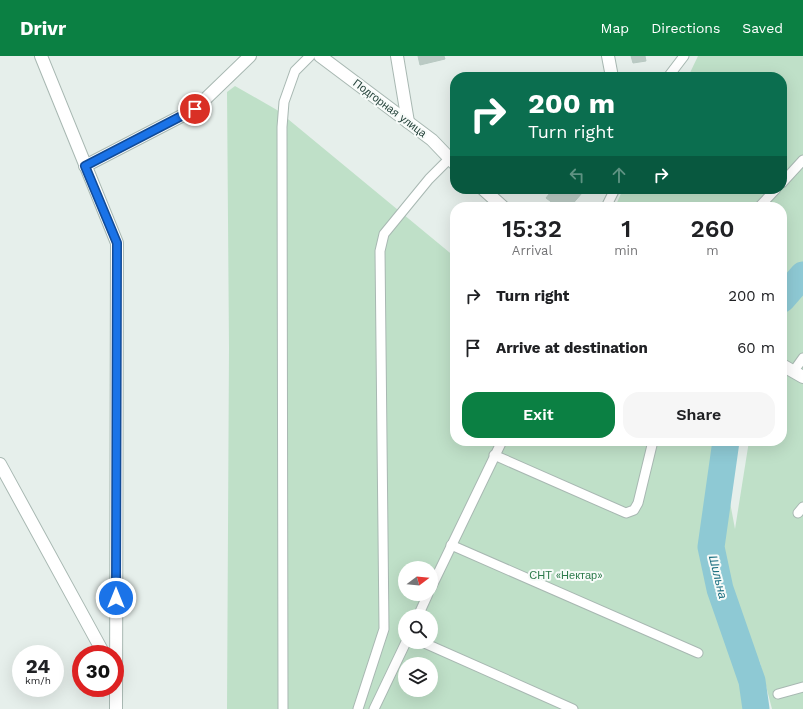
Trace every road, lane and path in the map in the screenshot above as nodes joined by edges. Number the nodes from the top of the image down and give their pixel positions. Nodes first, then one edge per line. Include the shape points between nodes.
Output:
1 (41, 56) edge
2 (250, 56) edge
3 (310, 56) edge
4 (320, 56) edge
5 (397, 56) edge
6 (608, 56) edge
7 (684, 56) edge
8 (611, 72) edge
9 (672, 72) edge
10 (408, 122) junction
11 (450, 159) edge
12 (803, 160) edge
13 (450, 162) edge
14 (85, 166) junction
15 (787, 178) edge
16 (489, 194) edge
17 (771, 194) edge
18 (497, 202) edge
19 (764, 202) edge
20 (803, 358) edge
21 (787, 368) edge
22 (798, 374) edge
23 (499, 446) edge
24 (653, 446) edge
25 (494, 455) junction
26 (0, 464) edge
27 (451, 545) junction
28 (438, 573) edge
29 (99, 645) edge
30 (115, 645) edge
31 (403, 649) edge
32 (438, 649) edge
33 (698, 653) dead end
34 (803, 687) edge
35 (778, 694) dead end
36 (116, 697) edge
37 (116, 709) edge
38 (283, 709) edge
39 (358, 709) edge
40 (374, 709) edge
41 (573, 709) edge

1 - 14 street
2 - 14 street via 195,109
3 - 38 lane via 295,71 284,102 282,127
4 - 10 street, Подгорная улица
5 - 10 street
6 - 8 street
7 - 9 lane
10 - 11 street, Подгорная улица via 432,140
12 - 15 lane
13 - 39 lane via 428,179 384,234 380,251 384,629
14 - 30 street via 117,243
16 - 18 street
17 - 19 lane
20 - 22 lane
21 - 22 street
23 - 25 lane
24 - 25 lane via 638,503 634,510 626,513
25 - 27 lane
26 - 29 street
27 - 28 lane
27 - 33 lane
31 - 40 lane
32 - 41 lane
34 - 35 lane
36 - 37 street

